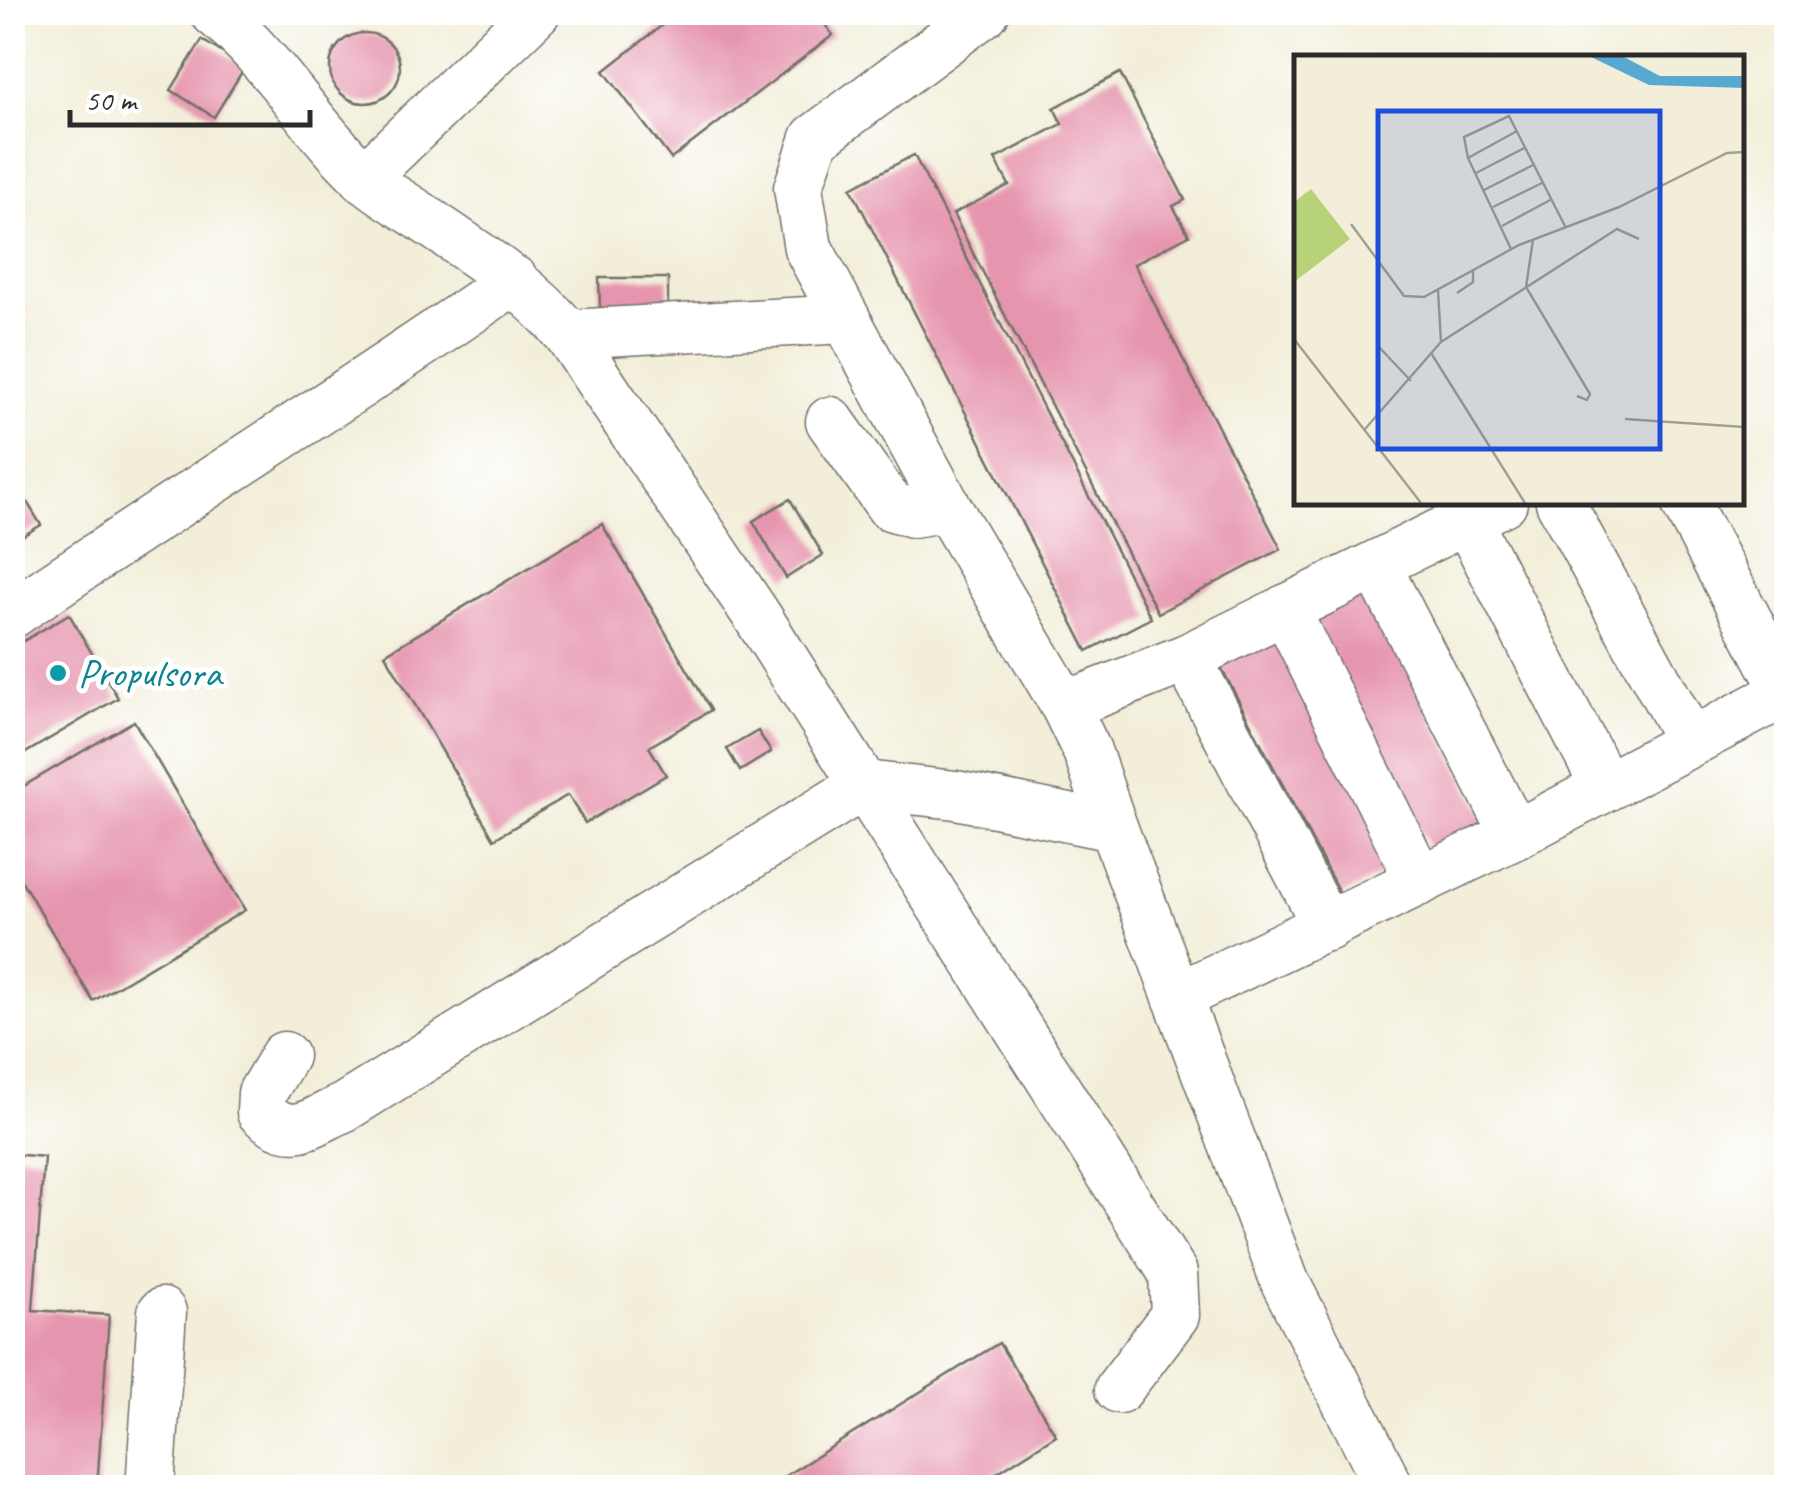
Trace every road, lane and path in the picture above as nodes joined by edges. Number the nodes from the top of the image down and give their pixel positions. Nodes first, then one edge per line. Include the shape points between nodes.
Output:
1 (214, 12) edge
2 (536, 12) edge
3 (985, 12) edge
4 (364, 178) junction
5 (514, 280) junction
6 (846, 319) junction
7 (568, 334) junction
8 (830, 421) dead end
9 (1562, 505) edge
10 (1687, 505) edge
11 (947, 507) junction
12 (1485, 511) edge
13 (1376, 565) junction
14 (1285, 610) junction
15 (12, 614) edge
16 (1187, 658) junction
17 (1064, 706) junction
18 (1690, 741) junction
19 (864, 785) junction
20 (1605, 788) junction
21 (1113, 827) junction
22 (1515, 835) junction
23 (1420, 882) junction
24 (1327, 927) junction
25 (1177, 997) junction
26 (284, 1056) dead end
27 (162, 1312) dead end
28 (1119, 1389) dead end
29 (150, 1488) edge
30 (1390, 1488) edge

1 - 4 street via 266,60
2 - 4 street
3 - 6 street via 814,138 798,188 808,248
4 - 5 street
5 - 7 street
5 - 15 street
6 - 7 street
6 - 11 street
7 - 19 street
8 - 11 street via 890,506 913,513
9 - 18 street
10 - 18 street via 1779,688 1773,699
11 - 17 street
12 - 13 street
12 - 20 street
13 - 14 street
13 - 22 street
14 - 16 street
14 - 23 street
16 - 17 street
16 - 24 street
17 - 21 street
18 - 20 street
19 - 21 street via 956,795
19 - 26 street via 345,1107 295,1129 278,1128 261,1112 262,1094
19 - 28 street via 1173,1273 1175,1315
20 - 22 street
21 - 25 street
22 - 23 street
23 - 24 street
24 - 25 street
25 - 30 street via 1285,1282
27 - 29 street

